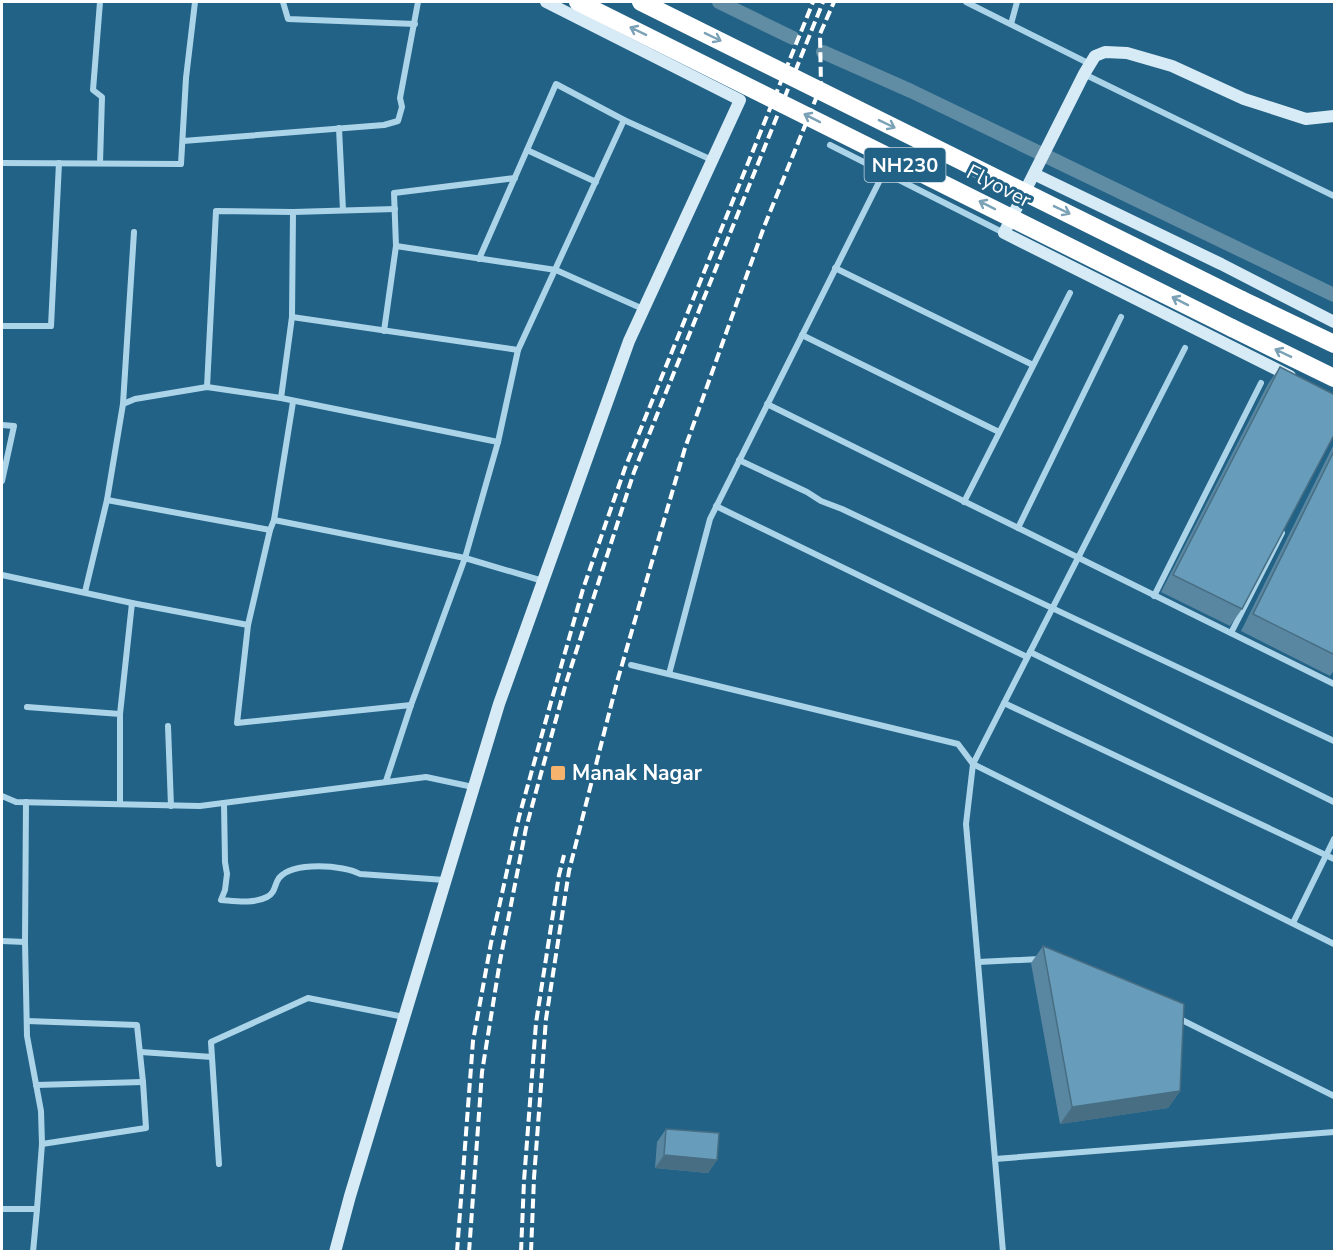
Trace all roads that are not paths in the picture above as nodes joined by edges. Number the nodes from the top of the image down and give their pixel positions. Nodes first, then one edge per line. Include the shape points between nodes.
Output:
1 (100, 2) edge
2 (195, 2) edge
3 (283, 2) edge
4 (418, 2) edge
5 (546, 2) edge
6 (578, 2) edge
7 (641, 2) edge
8 (966, 2) edge
9 (1017, 2) edge
10 (415, 24) junction
11 (1011, 24) junction
12 (1087, 69) junction
13 (1335, 116) edge
14 (624, 120) junction
15 (339, 128) junction
16 (183, 141) junction
17 (830, 145) dead end
18 (527, 150) junction
19 (713, 160) junction
20 (2, 163) edge
21 (59, 163) junction
22 (100, 163) junction
23 (1036, 170) junction
24 (884, 172) junction
25 (514, 178) junction
26 (596, 182) junction
27 (1335, 196) edge
28 (395, 208) junction
29 (343, 210) junction
30 (293, 212) junction
31 (134, 232) dead end
32 (1004, 233) junction
33 (396, 246) junction
34 (479, 259) junction
35 (835, 268) junction
36 (556, 270) junction
37 (1070, 294) dead end
38 (644, 309) junction
39 (292, 317) junction
40 (1121, 317) dead end
41 (1335, 322) edge
42 (2, 326) edge
43 (384, 331) junction
44 (802, 335) junction
45 (1335, 344) edge
46 (1185, 348) dead end
47 (518, 350) junction
48 (1033, 365) junction
49 (1335, 378) edge
50 (1297, 379) edge
51 (1261, 383) dead end
52 (207, 387) junction
53 (281, 398) junction
54 (293, 402) junction
55 (123, 404) junction
56 (767, 404) junction
57 (2, 425) edge
58 (999, 432) junction
59 (498, 442) junction
60 (739, 460) junction
61 (2, 482) edge
62 (107, 500) junction
63 (964, 502) junction
64 (716, 506) junction
65 (274, 520) junction
66 (1018, 528) junction
67 (270, 530) junction
68 (1283, 530) edge
69 (465, 558) junction
70 (1077, 558) junction
71 (2, 575) edge
72 (543, 581) junction
73 (85, 592) junction
74 (1154, 596) junction
75 (132, 603) junction
76 (1053, 607) junction
77 (248, 625) junction
78 (1232, 633) junction
79 (1029, 654) junction
80 (631, 665) dead end
81 (669, 674) junction
82 (1331, 680) edge
83 (1004, 703) junction
84 (411, 705) junction
85 (27, 707) dead end
86 (120, 714) junction
87 (168, 726) dead end
88 (1335, 741) edge
89 (973, 765) junction
90 (386, 781) junction
91 (473, 788) junction
92 (2, 796) edge
93 (26, 802) junction
94 (1335, 802) edge
95 (224, 803) junction
96 (120, 804) junction
97 (171, 806) junction
98 (1335, 839) edge
99 (1326, 855) junction
100 (1335, 859) edge
101 (445, 880) junction
102 (1293, 923) junction
103 (2, 941) edge
104 (25, 942) junction
105 (1335, 944) edge
106 (978, 962) junction
107 (1051, 962) edge
108 (1174, 1016) edge
109 (404, 1017) junction
110 (27, 1021) junction
111 (141, 1052) junction
112 (212, 1057) junction
113 (143, 1082) junction
114 (36, 1085) junction
115 (1335, 1096) edge
116 (1335, 1132) edge
117 (42, 1144) junction
118 (995, 1159) junction
119 (219, 1164) dead end
120 (2, 1209) edge
121 (37, 1209) junction
122 (33, 1251) edge
123 (335, 1251) edge
124 (1003, 1251) edge

1 - 22 street via 93,90 102,97
2 - 16 street
3 - 10 street via 288,19
4 - 10 street
5 - 19 street via 740,100
49 -> 6 highway, Flyover / NH230, bridge
7 -> 45 highway, Flyover / NH230, bridge
8 - 11 street
9 - 11 street
10 - 15 street via 398,120 384,125
11 - 12 street
12 - 13 street via 1095,56 1105,52 1127,53 1172,66 1244,99 1306,119
12 - 23 street
12 - 27 street
14 - 18 street via 556,84
14 - 19 street
14 - 26 street
15 - 16 street
15 - 29 street
16 - 22 street via 182,164
17 - 24 street
18 - 25 street
18 - 26 street
19 - 38 street
20 - 21 street
21 - 22 street
21 - 42 street via 51,326
23 - 32 street
23 - 41 street
24 - 32 street
24 - 35 street
25 - 28 street via 394,193
25 - 34 street
26 - 36 street
28 - 29 street
28 - 33 street
29 - 30 street
30 - 39 street
30 - 52 street via 216,211
31 - 55 street
32 - 50 street
33 - 34 street
33 - 43 street
34 - 36 street
35 - 44 street
35 - 48 street
36 - 38 street
36 - 47 street
37 - 48 street
38 - 72 street
39 - 43 street
39 - 53 street
40 - 66 street
43 - 47 street
44 - 56 street
44 - 58 street
46 - 70 street
47 - 59 street
48 - 58 street
51 - 74 street
52 - 53 street
52 - 55 street
53 - 54 street
54 - 59 street
54 - 65 street
55 - 62 street
56 - 60 street
56 - 63 street
57 - 61 street via 14,426
58 - 63 street
59 - 69 street
60 - 64 street
60 - 76 street
62 - 67 street
62 - 73 street
63 - 66 street
64 - 79 street
64 - 81 street
65 - 67 street
65 - 69 street
66 - 70 street
67 - 77 street
68 - 78 street
69 - 72 street
69 - 84 street
70 - 74 street
70 - 76 street
71 - 73 street
72 - 91 street
73 - 75 street
74 - 78 street
75 - 77 street
75 - 86 street
76 - 79 street
76 - 88 street
77 - 84 street via 237,723
78 - 82 street
79 - 83 street
79 - 94 street
80 - 81 street
81 - 89 street via 958,744
83 - 89 street
83 - 99 street
84 - 90 street
85 - 86 street
86 - 96 street
87 - 97 street
89 - 102 street
89 - 106 street via 966,824
90 - 91 street via 426,777
90 - 95 street
91 - 101 street
92 - 93 street
93 - 96 street
93 - 104 street
95 - 97 street
95 - 101 street via 227,874 221,900 266,898 279,878 306,867 350,868 360,874
96 - 97 street
98 - 99 street
99 - 100 street
99 - 102 street
101 - 109 street
102 - 105 street
103 - 104 street
104 - 110 street
106 - 107 street
106 - 118 street
108 - 115 street
109 - 112 street via 308,998 211,1042
109 - 123 street
110 - 111 street via 137,1025
110 - 114 street
111 - 112 street
111 - 113 street
112 - 119 street
113 - 114 street
113 - 117 street via 146,1128
114 - 117 street
116 - 118 street
117 - 121 street
118 - 124 street
120 - 121 street
121 - 122 street

